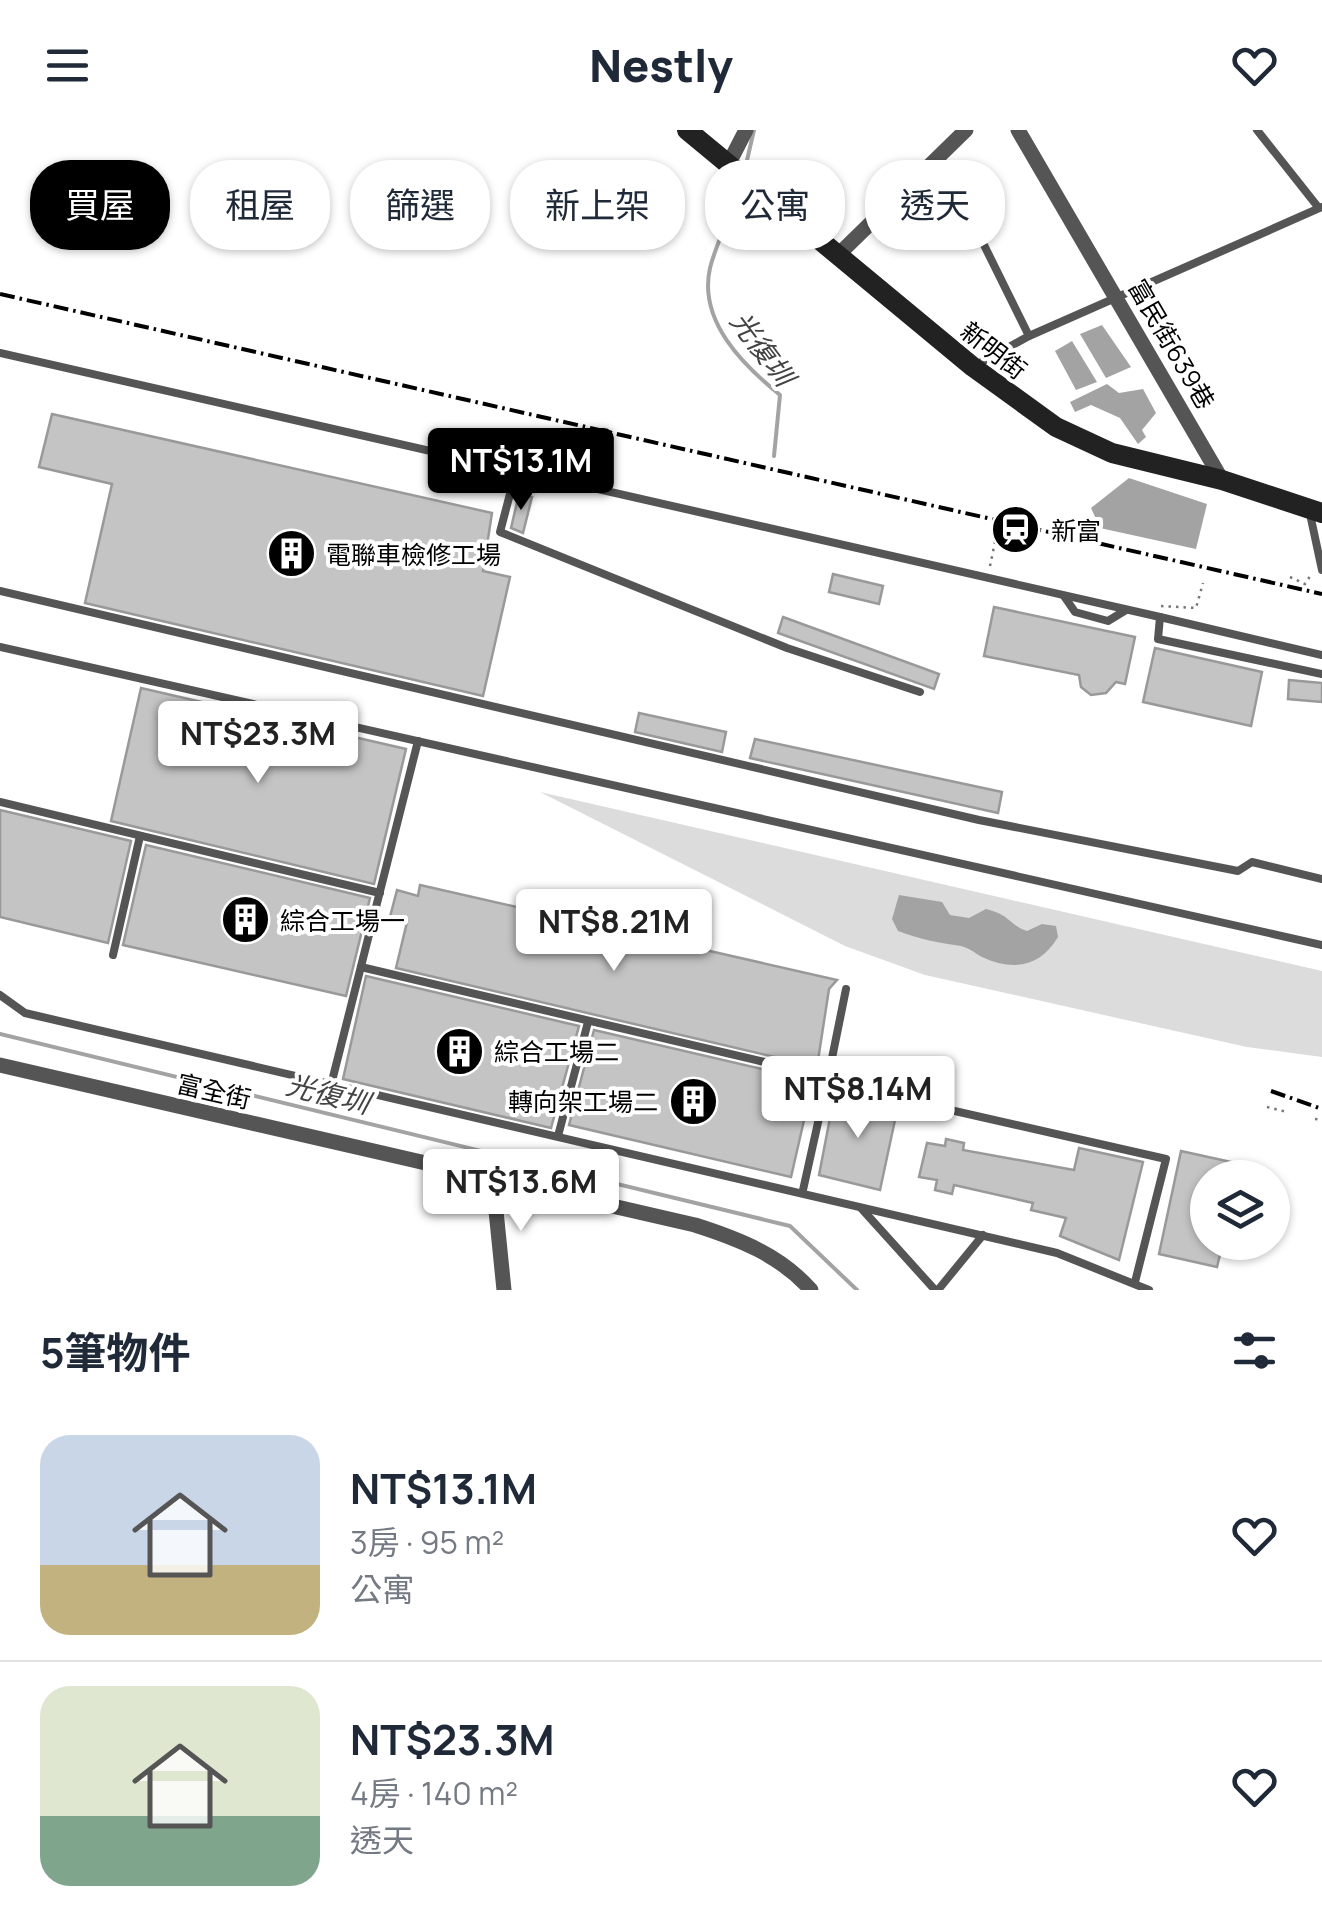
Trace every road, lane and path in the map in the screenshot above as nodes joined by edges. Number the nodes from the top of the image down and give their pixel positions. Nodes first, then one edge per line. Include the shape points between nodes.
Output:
1 (687, 130) edge
2 (746, 130) edge
3 (966, 130) edge
4 (1018, 130) edge
5 (1257, 130) edge
6 (938, 154) junction
7 (726, 160) edge
8 (730, 160) edge
9 (1320, 207) edge
10 (833, 250) edge
11 (838, 254) junction
12 (1118, 299) junction
13 (1029, 336) junction
14 (0, 353) edge
15 (973, 367) junction
16 (516, 470) junction
17 (1222, 480) junction
18 (1316, 511) edge
19 (995, 542) dead end
20 (1320, 567) edge
21 (1290, 576) dead end
22 (988, 578) junction
23 (1203, 583) dead end
24 (0, 590) edge
25 (1064, 596) junction
26 (1126, 610) junction
27 (1160, 618) junction
28 (0, 647) edge
29 (1322, 655) edge
30 (1322, 674) edge
31 (920, 692) dead end
32 (418, 741) junction
33 (0, 802) edge
34 (140, 836) junction
35 (1322, 879) edge
36 (380, 893) junction
37 (1322, 945) edge
38 (113, 955) dead end
39 (361, 967) junction
40 (846, 988) dead end
41 (0, 995) edge
42 (588, 1022) junction
43 (0, 1065) edge
44 (828, 1080) junction
45 (331, 1084) junction
46 (1267, 1107) dead end
47 (1286, 1112) dead end
48 (1315, 1119) dead end
49 (1322, 1120) edge
50 (558, 1136) junction
51 (493, 1181) junction
52 (803, 1190) junction
53 (862, 1208) junction
54 (983, 1234) junction
55 (1134, 1282) junction
56 (504, 1290) edge
57 (812, 1290) edge
58 (936, 1290) edge
59 (1148, 1290) edge

1 - 7 street, 新明街
2 - 8 street
3 - 6 street
4 - 12 street, 富民街639巷
5 - 9 lane
6 - 11 street
6 - 13 lane
9 - 12 lane
10 - 11 street, 新明街
11 - 15 street, 新明街
12 - 13 lane
12 - 17 street, 富民街639巷
13 - 15 lane
14 - 16 lane
15 - 17 street, 新明街 via 1056,427 1112,453
16 - 22 lane
16 - 31 lane via 500,532 786,648
17 - 18 street, 新明街
18 - 20 lane
19 - 22 path
20 - 21 path via 1305,584
22 - 25 lane
23 - 27 path via 1196,608 1162,603
24 - 35 lane via 979,820 1238,872 1252,862
25 - 26 lane
25 - 26 lane via 1075,612 1108,621
26 - 27 lane
27 - 29 lane
27 - 30 lane via 1158,639
28 - 32 lane
32 - 36 lane
32 - 37 lane
33 - 34 lane
34 - 36 lane
34 - 38 lane
36 - 39 lane
39 - 42 lane
39 - 45 lane
40 - 44 lane
41 - 45 lane via 25,1013
42 - 44 lane
42 - 50 lane
43 - 51 street, 富全街
44 - 52 lane
44 - 55 lane via 1166,1159
45 - 50 lane
46 - 47 path
48 - 49 path
50 - 52 lane
51 - 56 street
51 - 57 street, 富全街 via 742,1240 792,1268
52 - 53 lane
53 - 54 lane
53 - 58 lane
54 - 55 lane via 1057,1252
54 - 58 lane
55 - 59 lane

